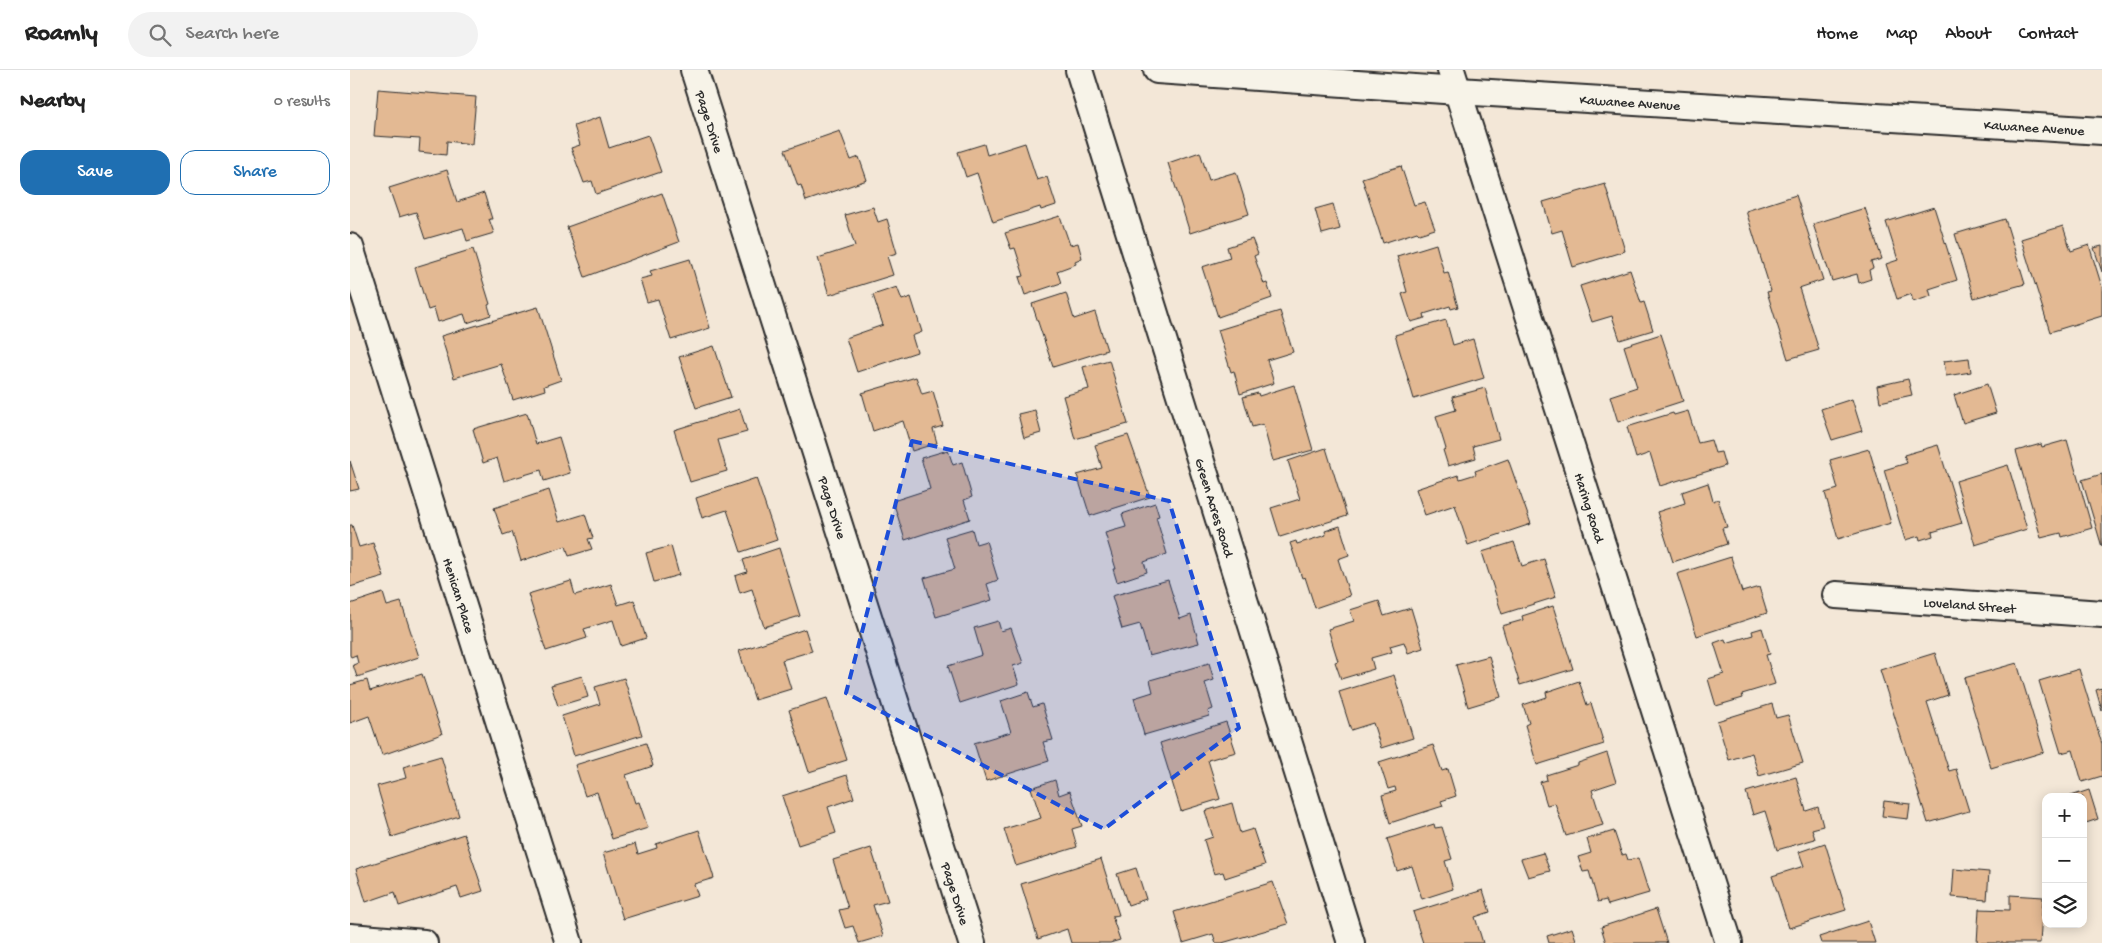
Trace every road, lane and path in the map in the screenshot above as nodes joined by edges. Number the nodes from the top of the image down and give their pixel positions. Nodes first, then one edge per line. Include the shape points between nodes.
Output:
1 (694, 70) edge
2 (1078, 70) edge
3 (1157, 70) edge
4 (1455, 80) edge
5 (2102, 131) edge
6 (350, 248) edge
7 (1836, 595) dead end
8 (2102, 614) edge
9 (350, 937) edge
10 (424, 943) edge
11 (568, 943) edge
12 (972, 943) edge
13 (1351, 943) edge
14 (1729, 943) edge

1 - 12 street, Page Drive
2 - 13 street, Green Acres Road
3 - 4 street, Kawanee Avenue
4 - 5 street, Kawanee Avenue
4 - 14 street, Haring Road
6 - 11 street, Henican Place
7 - 8 street, Loveland Street
9 - 10 street

